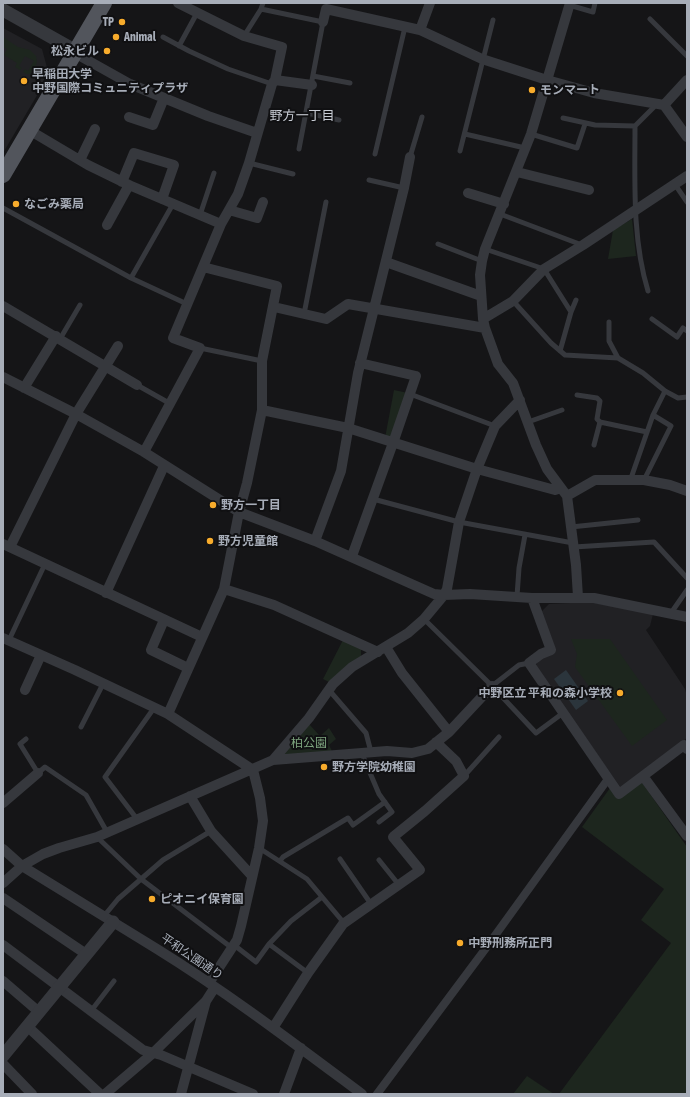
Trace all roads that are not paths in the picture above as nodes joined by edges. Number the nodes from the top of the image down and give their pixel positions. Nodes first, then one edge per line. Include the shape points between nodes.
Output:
1 (104, 3) edge
2 (178, 3) edge
3 (263, 3) edge
4 (430, 3) edge
5 (595, 3) edge
6 (569, 4) edge
7 (327, 6) edge
8 (261, 9) junction
9 (3, 10) edge
10 (197, 12) junction
11 (493, 20) dead end
12 (650, 20) dead end
13 (323, 22) junction
14 (405, 27) junction
15 (420, 30) junction
16 (244, 36) junction
17 (163, 37) dead end
18 (179, 46) junction
19 (76, 50) junction
20 (687, 56) edge
21 (482, 59) junction
22 (312, 80) junction
23 (547, 80) junction
24 (687, 80) edge
25 (274, 82) junction
26 (350, 83) dead end
27 (164, 98) junction
28 (661, 104) junction
29 (307, 113) junction
30 (422, 117) dead end
31 (129, 118) dead end
32 (563, 118) dead end
33 (338, 120) dead end
34 (585, 124) junction
35 (635, 126) junction
36 (95, 129) dead end
37 (30, 130) junction
38 (257, 133) junction
39 (465, 134) junction
40 (531, 134) junction
41 (687, 137) edge
42 (525, 148) junction
43 (299, 149) dead end
44 (460, 151) dead end
45 (375, 154) dead end
46 (410, 157) joint
47 (80, 160) junction
48 (249, 163) junction
49 (517, 172) junction
50 (214, 173) dead end
51 (293, 174) dead end
52 (3, 175) edge
53 (687, 176) edge
54 (369, 180) dead end
55 (126, 184) junction
56 (674, 184) junction
57 (404, 188) junction
58 (589, 190) dead end
59 (468, 193) dead end
60 (162, 199) junction
61 (263, 202) dead end
62 (326, 202) dead end
63 (687, 202) edge
64 (173, 204) junction
65 (3, 208) edge
66 (502, 209) junction
67 (229, 210) junction
68 (636, 210) junction
69 (200, 215) junction
70 (221, 224) junction
71 (107, 225) dead end
72 (438, 244) dead end
73 (583, 245) junction
74 (485, 248) junction
75 (482, 261) junction
76 (386, 262) junction
77 (202, 267) junction
78 (544, 269) junction
79 (131, 278) junction
80 (648, 291) dead end
81 (481, 296) junction
82 (576, 300) dead end
83 (513, 301) junction
84 (187, 304) junction
85 (80, 305) dead end
86 (3, 306) edge
87 (274, 307) junction
88 (374, 308) junction
89 (571, 312) junction
90 (304, 314) junction
91 (652, 319) dead end
92 (609, 322) dead end
93 (484, 323) junction
94 (687, 331) edge
95 (58, 338) junction
96 (118, 346) dead end
97 (200, 348) junction
98 (560, 351) junction
99 (618, 358) junction
100 (262, 361) junction
101 (360, 363) junction
102 (105, 367) junction
103 (3, 377) edge
104 (137, 385) joint
105 (24, 388) junction
106 (665, 390) junction
107 (410, 394) junction
108 (577, 395) dead end
109 (687, 397) edge
110 (520, 400) junction
111 (169, 403) junction
112 (262, 410) junction
113 (562, 410) dead end
114 (76, 414) junction
115 (653, 415) junction
116 (528, 422) junction
117 (600, 422) junction
118 (495, 426) junction
119 (348, 428) junction
120 (647, 432) junction
121 (394, 443) junction
122 (594, 445) dead end
123 (144, 452) junction
124 (164, 466) junction
125 (477, 469) junction
126 (644, 480) junction
127 (630, 481) junction
128 (687, 491) edge
129 (564, 492) junction
130 (373, 499) junction
131 (239, 512) junction
132 (638, 520) dead end
133 (459, 522) junction
134 (571, 527) junction
135 (524, 535) junction
136 (315, 541) junction
137 (6, 545) edge
138 (573, 545) junction
139 (352, 556) junction
140 (45, 564) junction
141 (687, 578) edge
142 (224, 589) junction
143 (687, 590) edge
144 (106, 593) junction
145 (444, 595) junction
146 (517, 596) junction
147 (578, 597) junction
148 (532, 598) junction
149 (671, 613) junction
150 (687, 617) edge
151 (424, 619) junction
152 (164, 620) junction
153 (202, 637) junction
154 (6, 639) edge
155 (382, 650) junction
156 (41, 655) junction
157 (529, 662) junction
158 (188, 668) junction
159 (103, 684) junction
160 (492, 686) junction
161 (25, 690) dead end
162 (329, 690) junction
163 (154, 708) junction
164 (563, 713) junction
165 (168, 714) junction
166 (81, 727) dead end
167 (449, 732) junction
168 (499, 737) dead end
169 (26, 739) dead end
170 (436, 742) junction
171 (687, 749) edge
172 (367, 753) junction
173 (274, 760) junction
174 (253, 770) junction
175 (38, 773) junction
176 (464, 776) junction
177 (643, 776) junction
178 (608, 779) junction
179 (190, 796) junction
180 (385, 802) junction
181 (3, 803) edge
182 (137, 819) junction
183 (380, 822) dead end
184 (211, 831) junction
185 (107, 832) junction
186 (687, 836) edge
187 (97, 837) junction
188 (259, 848) junction
189 (3, 850) edge
190 (340, 859) dead end
191 (379, 860) dead end
192 (280, 861) junction
193 (22, 866) junction
194 (252, 876) junction
195 (141, 879) junction
196 (3, 883) edge
197 (399, 885) junction
198 (322, 897) junction
199 (3, 898) edge
200 (371, 904) junction
201 (108, 919) junction
202 (344, 923) junction
203 (269, 944) junction
204 (3, 945) edge
205 (233, 946) junction
206 (86, 954) junction
207 (308, 973) junction
208 (114, 981) dead end
209 (3, 982) edge
210 (212, 985) junction
211 (60, 987) junction
212 (206, 1001) junction
213 (91, 1011) junction
214 (39, 1012) junction
215 (27, 1026) junction
216 (274, 1028) junction
217 (301, 1048) junction
218 (152, 1054) junction
219 (3, 1056) edge
220 (3, 1064) edge
221 (189, 1067) junction
222 (32, 1094) edge
223 (104, 1094) edge
224 (181, 1094) edge
225 (253, 1094) edge
226 (284, 1094) edge
227 (362, 1094) edge
228 (377, 1094) edge

1 - 19 main road
2 - 10 street
3 - 8 lane
4 - 15 street
5 - 6 lane via 593,12
6 - 23 street
7 - 13 street
7 - 14 street
8 - 13 lane
8 - 16 lane
9 - 19 street
10 - 16 street
10 - 18 lane
11 - 21 lane
12 - 20 lane
13 - 22 lane
14 - 15 street
14 - 45 lane
15 - 21 street
16 - 25 street via 282,47
17 - 18 lane
18 - 25 lane via 228,69
19 - 27 street via 80,56 114,76
19 - 37 main road
21 - 23 street
21 - 39 lane
22 - 25 street
22 - 26 lane
22 - 29 lane
23 - 28 street via 594,93
23 - 40 street
24 - 28 street
25 - 38 street
27 - 31 street via 153,125
27 - 38 street
28 - 35 lane
28 - 41 street
29 - 33 lane
29 - 43 lane
30 - 46 lane
32 - 34 lane
34 - 35 lane
34 - 40 lane via 577,148
35 - 68 lane
36 - 47 street
37 - 47 street
37 - 52 main road
38 - 48 street
39 - 42 lane
39 - 44 lane
40 - 42 street
42 - 49 street
46 - 57 street
47 - 55 street
48 - 51 lane
48 - 67 street via 238,194
49 - 58 street
49 - 66 street
50 - 69 lane
53 - 56 street
54 - 57 lane
55 - 60 street
55 - 60 street via 134,153 174,165
55 - 71 street
56 - 63 lane
56 - 68 street
57 - 76 street
59 - 66 street
60 - 64 street
61 - 67 street via 257,218
62 - 90 lane
64 - 69 street
64 - 79 lane
65 - 79 lane
66 - 73 lane
66 - 74 street
67 - 70 street
68 - 73 street
68 - 80 lane via 644,278
69 - 70 street
70 - 77 street
72 - 75 lane
73 - 78 street
74 - 75 street
74 - 78 lane
75 - 81 street
76 - 81 street
76 - 88 street
77 - 84 street
77 - 87 street via 277,286
78 - 83 street
78 - 89 lane
79 - 84 lane
81 - 93 street
82 - 89 lane
83 - 93 street
83 - 98 lane
84 - 97 street via 173,338
85 - 95 lane
86 - 95 street
87 - 90 street
87 - 100 street
88 - 90 street via 348,304 326,319
88 - 93 street
88 - 101 street
89 - 98 lane
91 - 94 lane via 677,337 683,328
92 - 99 lane via 609,340
93 - 110 street via 498,364 514,383
95 - 102 street
95 - 105 street
96 - 102 street
97 - 100 lane
97 - 111 street
98 - 99 lane via 566,356
99 - 106 lane
100 - 112 street
101 - 107 street via 416,376
101 - 119 street
102 - 104 street
102 - 114 street
103 - 105 street
104 - 111 lane
105 - 114 street
106 - 109 lane via 678,398
106 - 115 lane
107 - 118 lane
107 - 121 street
108 - 117 lane via 597,398 600,401
110 - 116 street
110 - 118 street
111 - 123 street
112 - 119 street
112 - 131 street
113 - 116 lane
114 - 123 street
114 - 137 street
115 - 120 lane
115 - 126 lane via 671,426
116 - 129 street via 547,468
117 - 120 lane
117 - 122 lane
118 - 125 street
119 - 121 street
119 - 136 street via 341,472
120 - 127 lane
121 - 125 street
121 - 130 street
123 - 124 street
124 - 131 street
124 - 144 street
125 - 129 street
125 - 133 street
126 - 127 street
126 - 128 street
127 - 129 street via 595,480
129 - 134 street
130 - 133 lane
130 - 139 street
131 - 136 street
131 - 142 street
132 - 134 lane
133 - 135 lane
133 - 145 street
134 - 138 street
135 - 138 lane
135 - 146 lane
136 - 139 street
137 - 140 street
138 - 141 lane via 654,542
138 - 147 street
139 - 145 street via 434,594
140 - 144 street
140 - 154 lane
142 - 153 street
142 - 155 street via 274,605
143 - 149 lane
144 - 152 street
145 - 146 street
145 - 151 street
146 - 148 street
147 - 148 street
147 - 149 street via 609,600
148 - 157 street via 551,650
149 - 150 street
151 - 155 street
151 - 160 lane
152 - 153 street
152 - 158 street via 151,650
153 - 158 street
154 - 156 street
155 - 162 street via 352,667
155 - 167 street
156 - 159 street
156 - 161 street
157 - 160 lane via 519,665
157 - 164 street
158 - 165 street
159 - 163 street
159 - 166 lane
160 - 164 lane via 536,733
160 - 167 street
162 - 172 lane via 366,733
162 - 173 street via 310,718
163 - 165 street
163 - 182 lane via 105,777
164 - 178 street
165 - 174 street
167 - 170 street
168 - 176 lane
169 - 175 lane via 20,744
170 - 172 street via 428,749 412,753
170 - 176 street via 456,761
171 - 177 street via 684,745
172 - 173 street
172 - 180 lane via 379,794
173 - 174 street
174 - 179 street
174 - 188 street via 264,821
175 - 181 street
175 - 185 lane via 45,767 86,795
176 - 197 street via 393,837 420,870
177 - 178 street via 619,794
177 - 186 street
178 - 228 street
179 - 182 street
179 - 184 street
180 - 183 lane via 392,812
180 - 192 lane via 353,825 348,818
182 - 185 street
184 - 194 street
184 - 195 lane via 163,860
185 - 187 street
187 - 193 street via 43,854
187 - 195 lane
188 - 192 lane
188 - 194 street
189 - 193 street, 平和公園通り
190 - 200 lane
191 - 197 lane
192 - 198 lane via 307,879
193 - 196 street
193 - 201 street, 平和公園通り
194 - 205 street via 242,926
195 - 201 lane via 118,899
195 - 205 lane
197 - 200 street
198 - 202 lane
198 - 203 lane via 291,921
199 - 206 street
200 - 202 street
201 - 206 street
201 - 210 street, 平和公園通り
202 - 207 street
203 - 205 lane via 256,962
203 - 207 lane
204 - 211 street
205 - 210 street
206 - 211 street
207 - 216 street
208 - 213 lane
209 - 214 street
210 - 212 street
210 - 216 street, 平和公園通り
211 - 213 street
211 - 214 street
212 - 218 street
212 - 221 street
213 - 218 street
214 - 215 street
215 - 219 street
215 - 223 street
216 - 217 street, 平和公園通り
217 - 226 street
217 - 227 street, 平和公園通り
218 - 221 street via 161,1055
218 - 223 street
220 - 222 street
221 - 224 street
221 - 225 street

